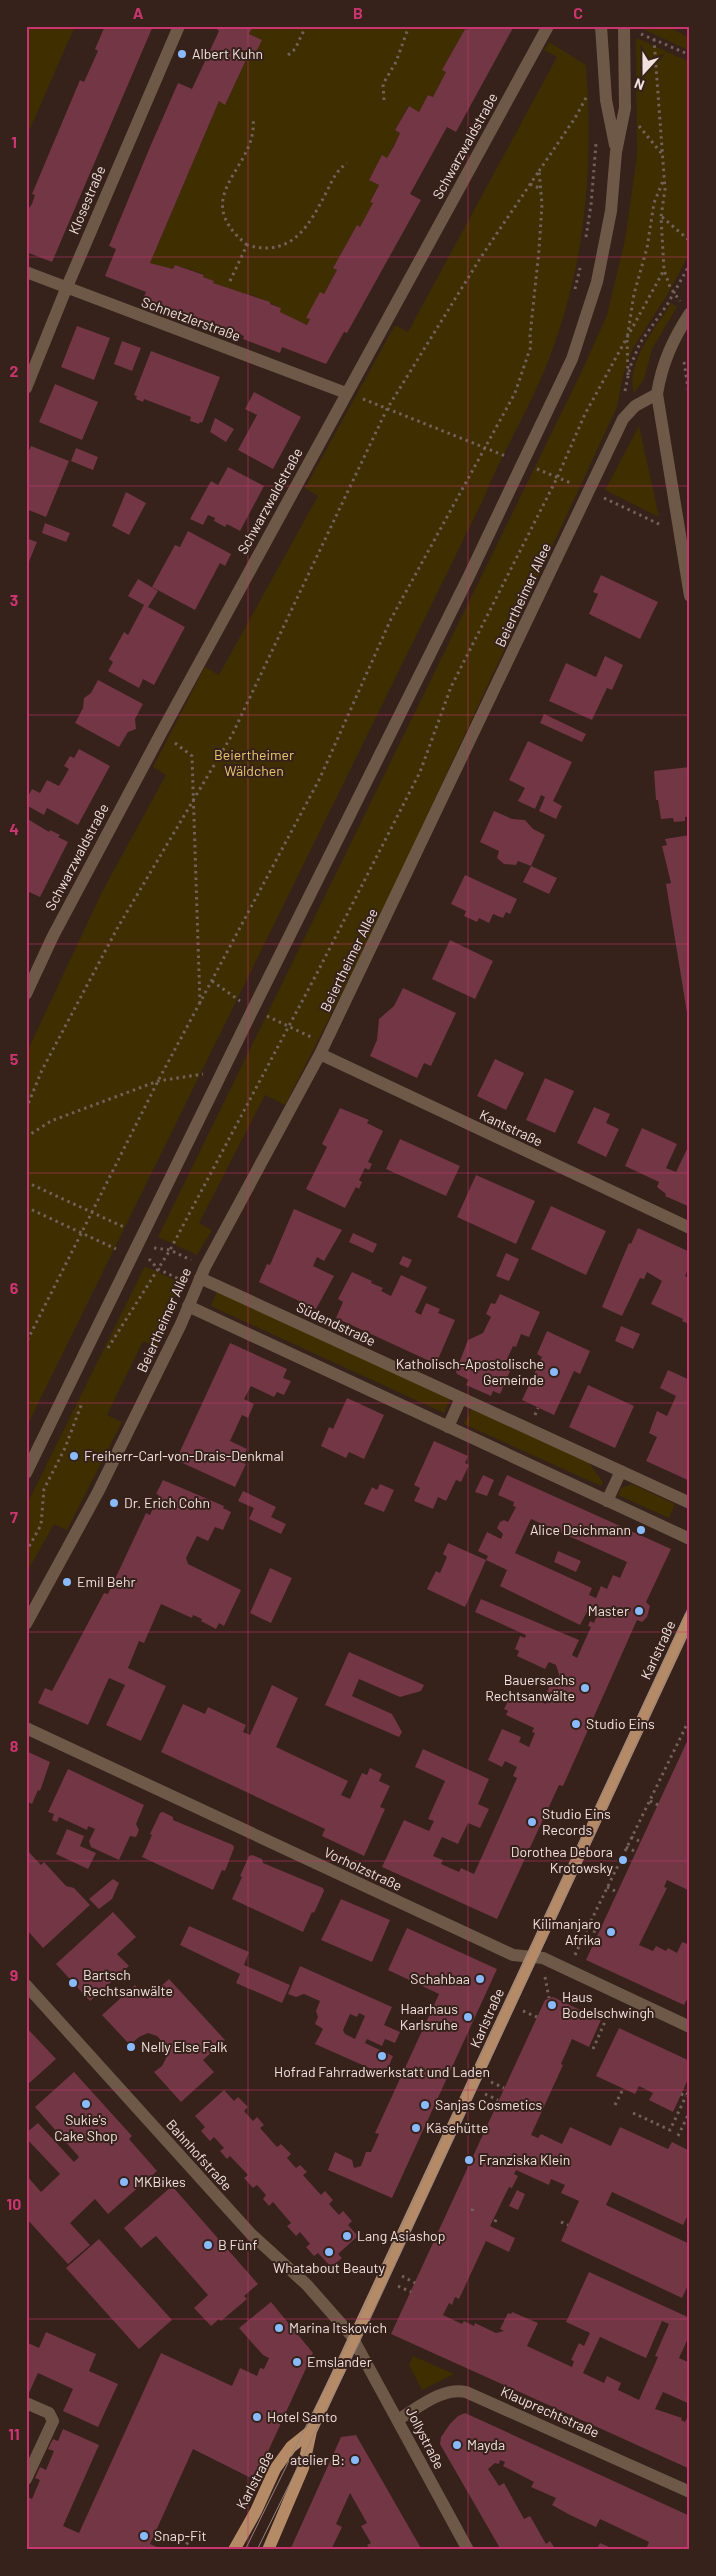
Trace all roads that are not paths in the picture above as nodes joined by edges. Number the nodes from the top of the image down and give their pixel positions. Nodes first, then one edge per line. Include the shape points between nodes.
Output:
1 (179, 26) edge
2 (548, 26) edge
3 (601, 26) edge
4 (624, 27) edge
5 (616, 152) junction
6 (26, 272) edge
7 (66, 288) junction
8 (687, 310) edge
9 (26, 388) edge
10 (346, 393) junction
11 (657, 394) junction
12 (690, 596) edge
13 (26, 994) edge
14 (320, 1054) junction
15 (690, 1228) edge
16 (200, 1277) junction
17 (188, 1306) junction
18 (461, 1398) junction
19 (448, 1427) junction
20 (621, 1471) junction
21 (26, 1473) edge
22 (607, 1502) junction
23 (690, 1503) edge
24 (690, 1539) edge
25 (690, 1617) edge
26 (26, 1624) edge
27 (26, 1728) edge
28 (531, 1958) junction
29 (26, 1985) edge
30 (690, 2027) edge
31 (354, 2340) junction
32 (26, 2403) edge
33 (399, 2420) junction
34 (311, 2431) junction
35 (26, 2479) edge
36 (690, 2492) edge
37 (234, 2550) edge
38 (268, 2550) edge
39 (468, 2550) edge

1 - 7 street, Klosestraße
2 - 10 street, Schwarzwaldstraße
3 - 5 street via 606,100
4 - 5 street via 624,108
5 - 21 street via 611,211 596,282 588,314 560,387
6 - 7 street, Schnetzlerstraße
7 - 9 street, Klosestraße
7 - 10 street, Schnetzlerstraße
8 - 11 street via 671,342
10 - 13 street, Schwarzwaldstraße via 160,735 53,936
11 - 12 street
11 - 14 street, Beiertheimer Allee via 635,406 624,419
14 - 15 street, Kantstraße
14 - 16 street, Beiertheimer Allee
16 - 17 street, Beiertheimer Allee
16 - 18 street, Südendstraße
17 - 19 street
17 - 26 street, Beiertheimer Allee via 98,1492
18 - 19 street
18 - 20 street, Südendstraße
19 - 22 street
20 - 22 street
20 - 23 street, Südendstraße
22 - 24 street
25 - 28 main road, Karlstraße
27 - 28 street, Vorholzstraße via 513,1955
28 - 30 street, Vorholzstraße via 542,1958
28 - 31 main road, Karlstraße
29 - 31 street, Bahnhofstraße via 251,2234 307,2285
31 - 33 street, Jollystraße
31 - 34 main road, Karlstraße
32 - 35 street via 49,2413 52,2421
33 - 36 street, Klauprechtstraße via 441,2395 457,2390 466,2392
33 - 39 street, Jollystraße
34 - 37 main road, Karlstraße via 291,2446 275,2469
34 - 38 main road, Karlstraße via 303,2468

